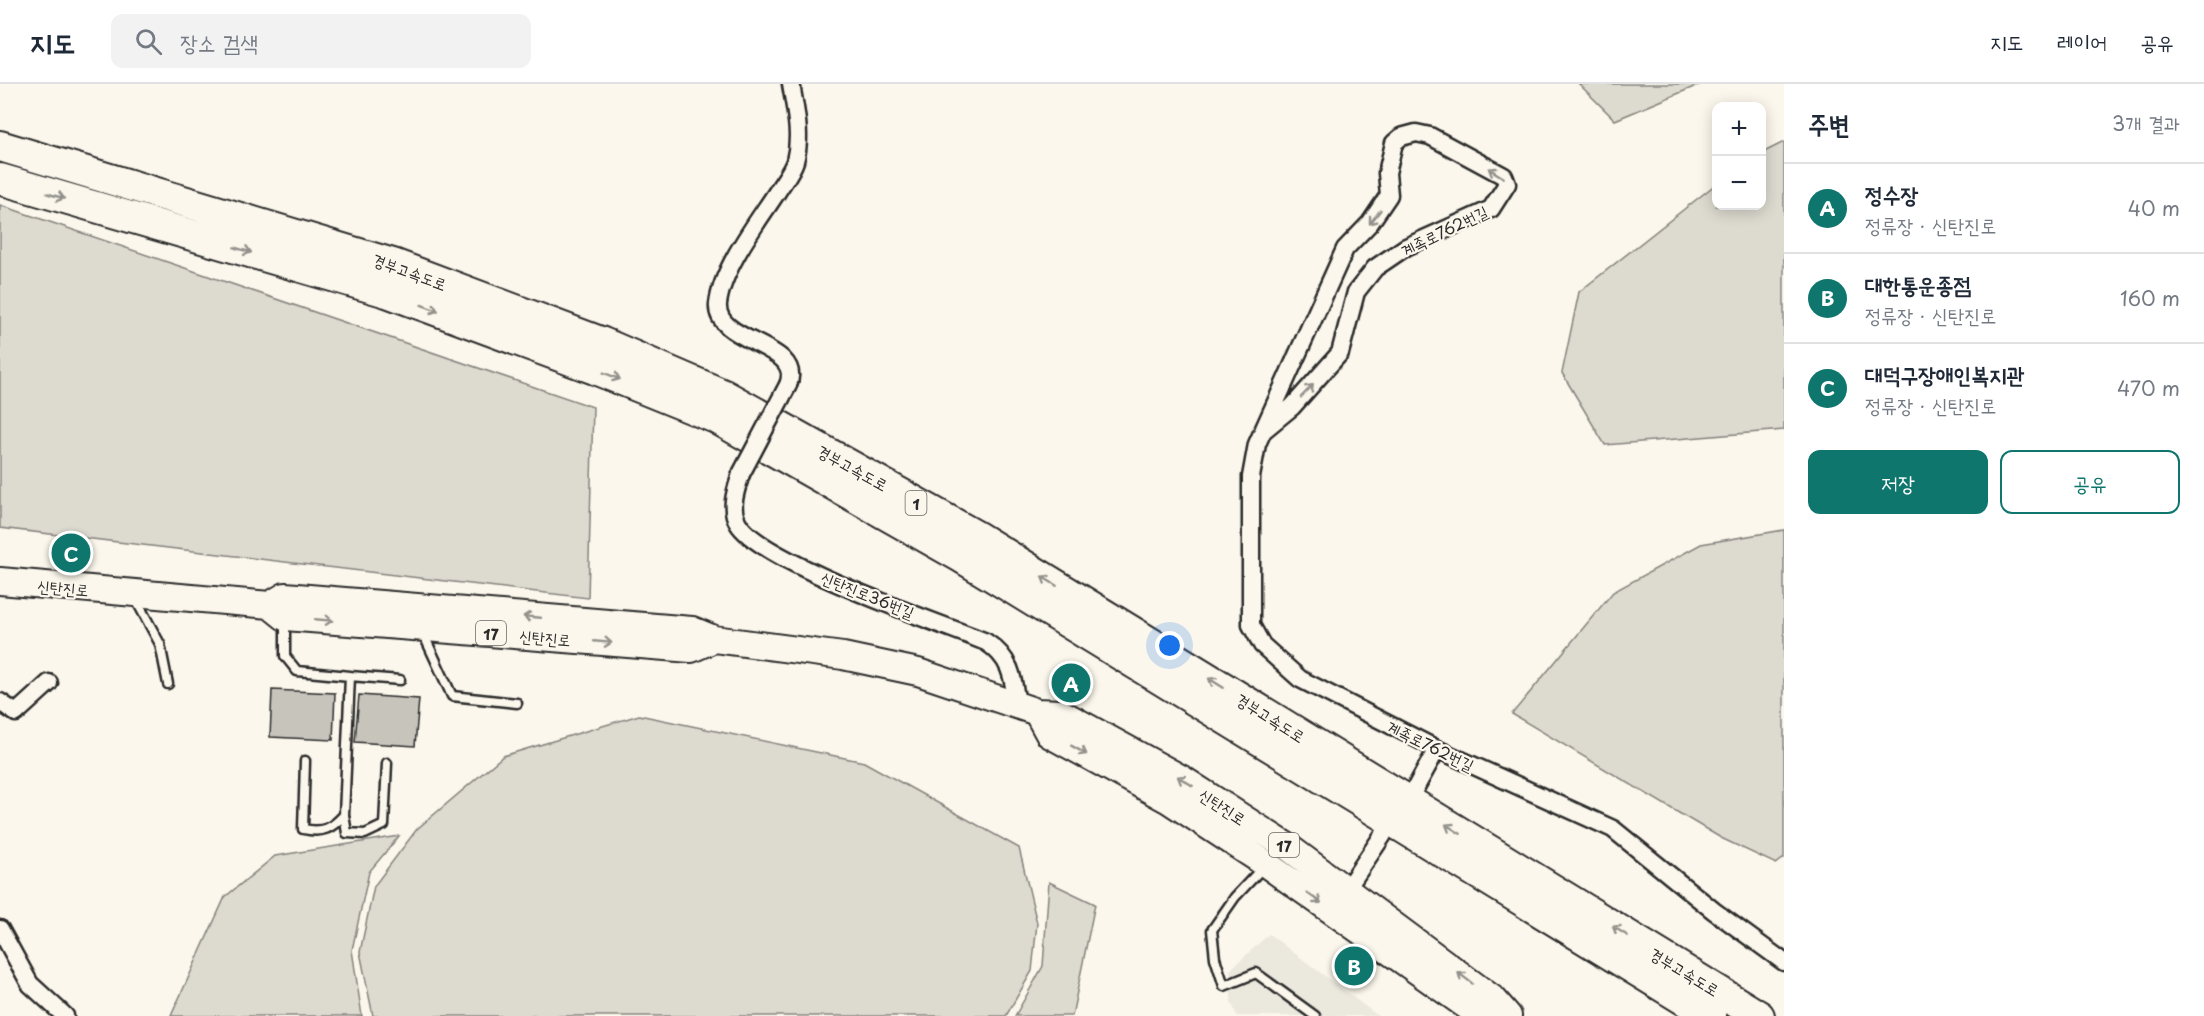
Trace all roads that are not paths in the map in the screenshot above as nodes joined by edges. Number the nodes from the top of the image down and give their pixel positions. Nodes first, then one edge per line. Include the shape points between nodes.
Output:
1 (791, 84) edge
2 (0, 146) edge
3 (0, 179) edge
4 (1264, 430) junction
5 (0, 581) edge
6 (132, 593) junction
7 (278, 611) junction
8 (421, 628) junction
9 (714, 639) junction
10 (350, 676) junction
11 (400, 680) dead end
12 (49, 683) dead end
13 (168, 684) dead end
14 (0, 702) edge
15 (517, 703) dead end
16 (1027, 709) junction
17 (1437, 749) junction
18 (305, 761) dead end
19 (387, 764) dead end
20 (1416, 787) dead end
21 (344, 815) junction
22 (1383, 835) dead end
23 (1266, 864) junction
24 (1346, 890) junction
25 (0, 928) edge
26 (1784, 962) edge
27 (65, 1016) edge
28 (1315, 1016) edge
29 (1481, 1016) edge
30 (1508, 1016) edge
31 (1711, 1016) edge
32 (1759, 1016) edge

1 - 16 street, 신탄진로36번길, bridge via 799,142 795,163 736,259 722,287 718,306 720,319 778,355 788,366 791,377 741,474 733,509 738,523 769,550 814,573 986,642 1007,659
32 -> 2 highway, 경부고속도로 / 1 via 976,536 724,395 603,343 393,264
3 -> 31 highway, 경부고속도로 / 1 via 387,292 716,418 961,557
4 -> 4 street, 계족로762번길 via 1292,407 1340,353 1356,292 1375,268 1406,247 1491,209 1507,184 1504,176 1430,136 1416,133 1401,136 1394,143 1387,173 1389,195 1345,249
4 - 17 street, 계족로762번길 via 1257,444 1251,477 1251,625 1262,645 1300,679
5 - 6 main road, 신탄진로 / 17
6 - 7 main road, 신탄진로 / 17
6 - 13 lane via 159,644
7 -> 8 main road, 신탄진로 / 17
9 -> 7 main road, 신탄진로 / 17 via 692,630 285,596
7 - 10 lane via 285,656 297,671
8 -> 9 main road, 신탄진로 / 17 via 691,649
8 - 15 lane via 452,696
9 - 16 main road, 신탄진로 / 17 via 843,656 918,672
10 - 11 lane
10 - 21 lane
12 - 14 street via 16,713
16 -> 23 main road, 신탄진로 / 17 via 1049,734 1167,799
24 -> 16 main road, 신탄진로 / 17 via 1182,779 1061,713
17 - 20 street
17 - 26 street, 계족로762번길 via 1613,829
18 - 21 lane via 303,829 316,832 332,828
19 - 21 lane via 384,825 365,834 346,833
22 - 24 street
23 - 28 lane via 1235,897 1212,930 1224,986 1256,973
23 -> 29 main road, 신탄진로 / 17
30 -> 24 main road, 신탄진로 / 17 via 1494,1000
25 - 27 street via 30,984

